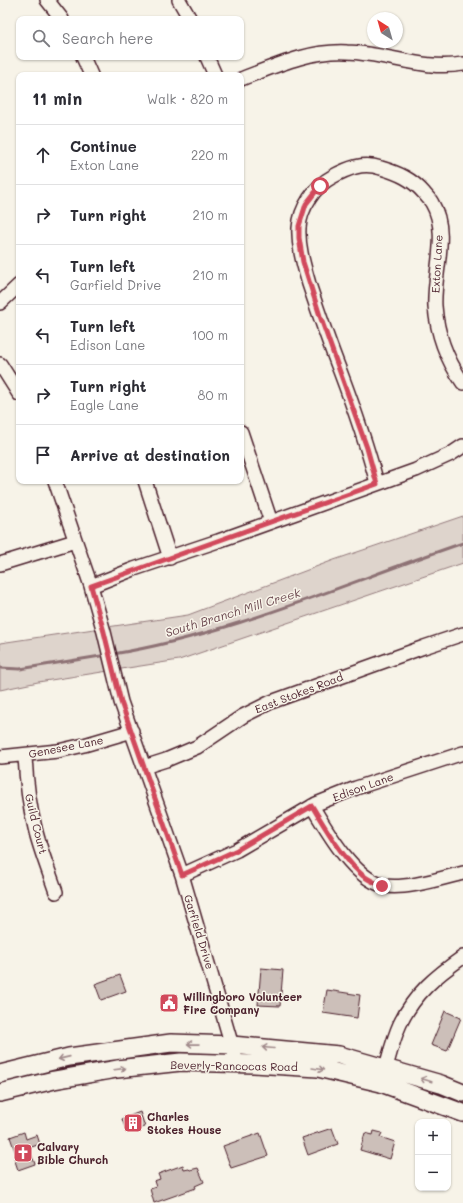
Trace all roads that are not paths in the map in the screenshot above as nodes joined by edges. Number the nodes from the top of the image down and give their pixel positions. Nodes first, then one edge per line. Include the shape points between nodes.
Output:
1 (47, 0) edge
2 (179, 0) edge
3 (60, 16) edge
4 (188, 16) edge
5 (85, 60) edge
6 (208, 60) edge
7 (463, 64) edge
8 (91, 72) edge
9 (214, 72) edge
10 (244, 78) edge
11 (16, 288) edge
12 (0, 303) edge
13 (0, 364) edge
14 (463, 383) edge
15 (16, 389) edge
16 (244, 441) edge
17 (463, 446) edge
18 (56, 484) edge
19 (146, 484) edge
20 (377, 484) junction
21 (271, 522) junction
22 (75, 541) junction
23 (170, 558) junction
24 (1, 563) edge
25 (91, 586) junction
26 (463, 634) edge
27 (132, 732) junction
28 (463, 753) edge
29 (25, 755) junction
30 (0, 757) edge
31 (144, 767) junction
32 (312, 806) junction
33 (463, 873) edge
34 (182, 875) junction
35 (56, 892) dead end
36 (463, 957) edge
37 (232, 1045) junction
38 (237, 1063) junction
39 (386, 1068) junction
40 (0, 1074) edge
41 (0, 1093) edge
42 (463, 1093) edge
43 (463, 1113) edge

1 - 3 street
2 - 4 street
5 - 8 street
6 - 9 street
7 - 10 street via 436,66 363,53 333,52 302,57
11 - 12 street
13 - 15 street
14 - 20 street, Exton Lane via 452,368 441,340 435,306 440,240 439,222 432,202 408,178 373,165 350,168 329,179 306,204 299,226 299,238 315,303 367,448
16 - 21 street
17 - 20 street via 416,470
18 - 22 street, Garfield Drive
19 - 23 street
20 - 21 street
21 - 23 street
22 - 24 street
22 - 25 street, Garfield Drive
23 - 25 street
25 - 27 street, Garfield Drive via 121,702
26 - 31 street, East Stokes Road via 271,702 242,716 197,747
27 - 29 street, Genesee Lane via 84,745
27 - 31 street, Garfield Drive
28 - 32 street, Edison Lane via 356,788
29 - 30 street, Genesee Lane
29 - 35 street, Guild Court via 27,789 33,819
31 - 34 street, Garfield Drive
32 - 33 street via 358,872 382,886 411,884
32 - 34 street, Edison Lane via 237,850
34 - 37 street, Garfield Drive
36 - 39 street via 423,989 410,1005 400,1024
37 - 38 street, Garfield Drive
39 -> 37 main road, Beverly-Rancocas Road via 338,1055
37 -> 40 main road, Beverly-Rancocas Road via 164,1044 69,1057
41 -> 38 main road, Beverly-Rancocas Road via 117,1069 181,1062
38 -> 43 main road, Beverly-Rancocas Road via 318,1068 381,1083
42 -> 39 main road, Beverly-Rancocas Road

